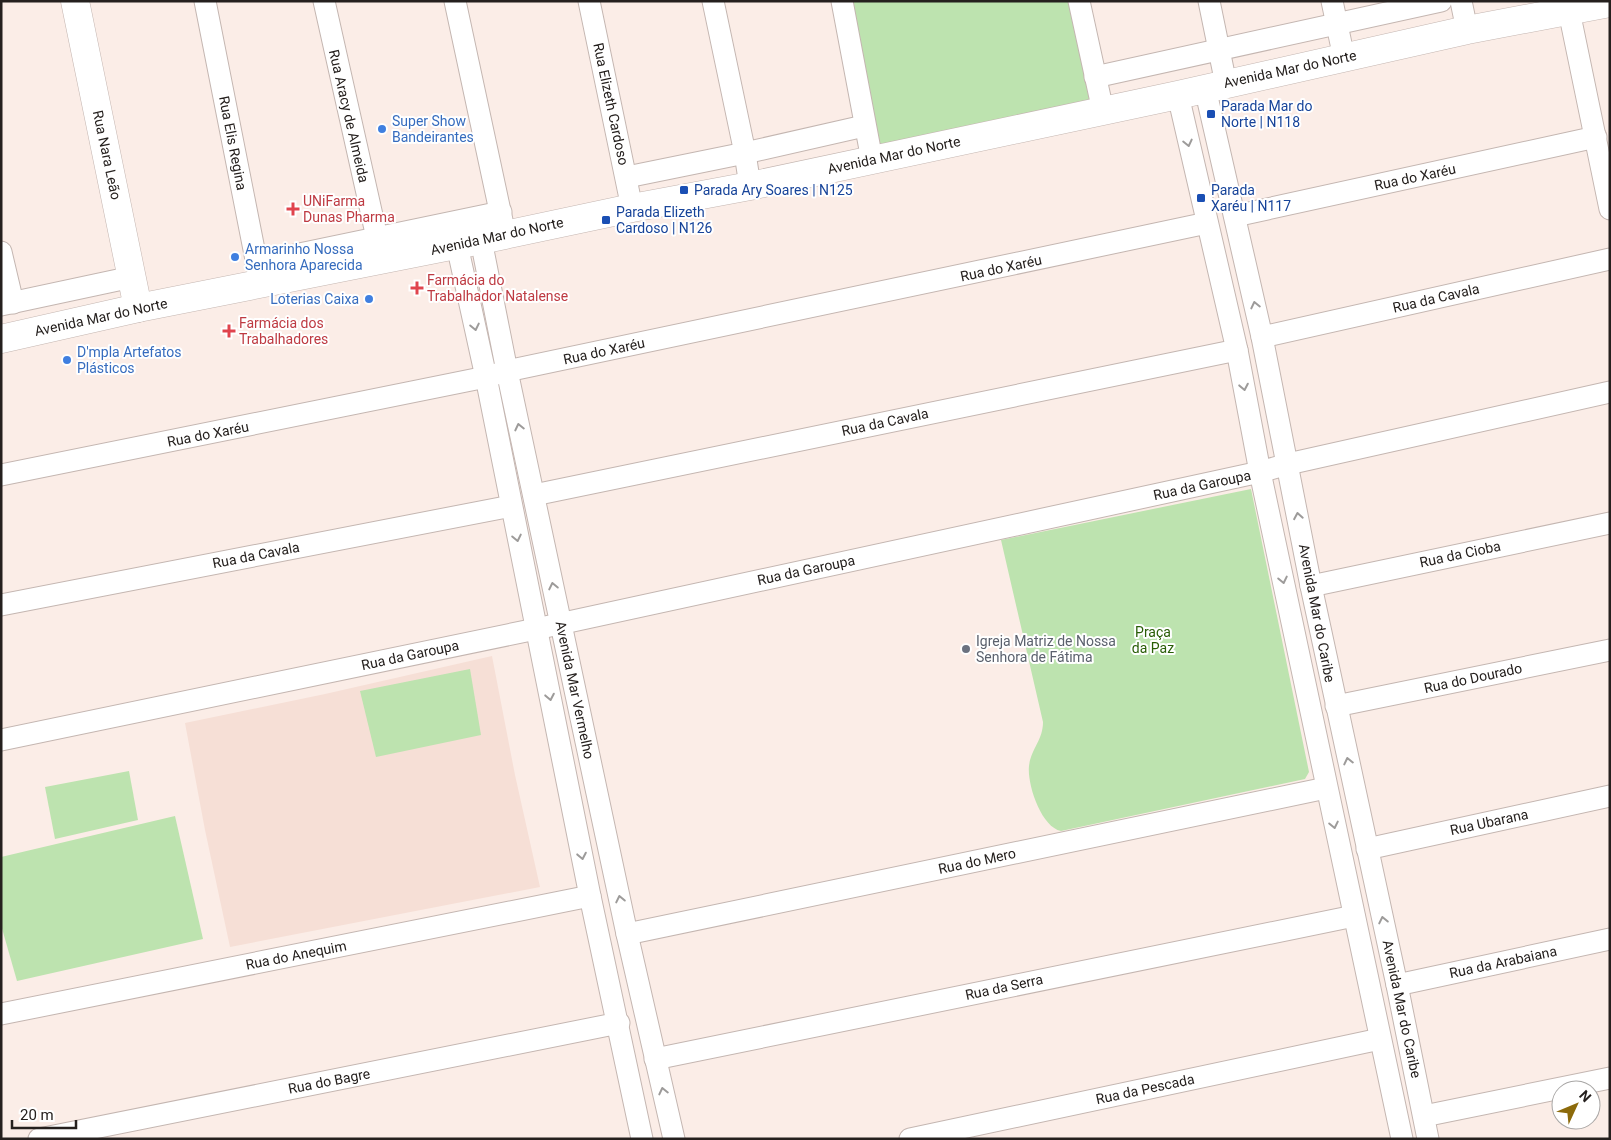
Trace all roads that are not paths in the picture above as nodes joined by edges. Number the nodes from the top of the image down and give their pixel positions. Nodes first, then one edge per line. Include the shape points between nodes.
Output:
1 (75, 1) edge
2 (204, 1) edge
3 (324, 1) edge
4 (455, 1) edge
5 (589, 1) edge
6 (713, 1) edge
7 (842, 1) edge
8 (1079, 1) edge
9 (1208, 1) edge
10 (1332, 1) edge
11 (1441, 1) edge
12 (1461, 1) edge
13 (1588, 6) edge
14 (1337, 24) junction
15 (1467, 30) junction
16 (1219, 50) junction
17 (1344, 58) junction
18 (1095, 77) junction
19 (1215, 86) junction
20 (1178, 95) junction
21 (1103, 111) junction
22 (864, 126) junction
23 (1596, 137) junction
24 (745, 153) junction
25 (872, 160) junction
26 (627, 177) junction
27 (750, 186) junction
28 (632, 208) junction
29 (1610, 209) edge
30 (1235, 216) junction
31 (1206, 223) junction
32 (486, 233) junction
33 (379, 249) junction
34 (1, 252) edge
35 (1610, 259) edge
36 (259, 274) junction
37 (132, 277) junction
38 (7, 304) edge
39 (138, 308) junction
40 (1262, 337) junction
41 (1, 338) edge
42 (1237, 350) junction
43 (507, 371) junction
44 (486, 377) junction
45 (1610, 392) edge
46 (1288, 464) junction
47 (1260, 472) junction
48 (1, 475) edge
49 (534, 495) junction
50 (511, 506) junction
51 (1610, 522) edge
52 (1311, 586) junction
53 (1, 605) edge
54 (561, 623) junction
55 (536, 629) junction
56 (1610, 650) edge
57 (1336, 706) junction
58 (1, 740) edge
59 (1326, 788) junction
60 (1610, 796) edge
61 (1368, 849) junction
62 (590, 896) junction
63 (1354, 916) junction
64 (627, 934) junction
65 (1610, 939) edge
66 (1397, 985) junction
67 (1, 1014) edge
68 (619, 1023) junction
69 (1380, 1039) junction
70 (655, 1059) junction
71 (1610, 1078) edge
72 (1424, 1116) junction
73 (39, 1139) edge
74 (642, 1139) edge
75 (674, 1139) edge
76 (910, 1139) edge
77 (1402, 1139) edge
78 (1428, 1139) edge

1 - 37 street, Rua Nara Leão
2 - 36 street, Rua Elis Regina
3 - 33 street, Rua Aracy de Almeida
4 - 32 street
5 - 26 street, Rua Elizeth Cardoso
6 - 24 street
7 - 22 street
8 - 18 street
9 - 16 street, Avenida Mar do Caribe
10 - 14 street
11 - 14 street
12 - 15 street
13 - 15 street, Avenida Mar do Norte
13 - 23 street
14 - 16 street
14 - 17 street
15 - 17 street, Avenida Mar do Norte
16 - 18 street
16 - 19 street, Avenida Mar do Caribe
17 - 19 street, Avenida Mar do Norte
18 - 21 street
19 - 20 street, Avenida Mar do Norte
19 - 30 street, Avenida Mar do Caribe
20 - 21 street, Avenida Mar do Norte
20 -> 31 street, Avenida Mar do Caribe
21 - 25 street, Avenida Mar do Norte
22 - 24 street
22 - 25 street
23 - 29 street
23 - 30 street, Rua do Xaréu
24 - 26 street
24 - 27 street
25 - 27 street, Avenida Mar do Norte
26 - 28 street, Rua Elizeth Cardoso
27 - 28 street, Avenida Mar do Norte
28 - 32 street, Avenida Mar do Norte
40 -> 30 street, Avenida Mar do Caribe
31 - 42 street, Avenida Mar do Caribe
31 - 43 street, Rua do Xaréu
32 - 33 street, Avenida Mar do Norte
32 - 33 street
32 - 43 street, Avenida Mar Vermelho
32 -> 44 street, Avenida Mar Vermelho
33 - 36 street, Avenida Mar do Norte
34 - 38 street
35 - 40 street, Rua da Cavala
36 - 39 street, Avenida Mar do Norte
37 - 38 street
37 - 39 street, Rua Nara Leão
39 - 41 street, Avenida Mar do Norte
40 - 46 street, Avenida Mar do Caribe
42 -> 47 street, Avenida Mar do Caribe
42 - 49 street, Rua da Cavala
43 - 44 street, Rua do Xaréu
49 -> 43 street, Avenida Mar Vermelho
44 - 48 street, Rua do Xaréu
44 - 50 street, Avenida Mar Vermelho
45 - 46 street, Rua da Garoupa
46 - 47 street, Rua da Garoupa
52 -> 46 street, Avenida Mar do Caribe
47 - 54 street, Rua da Garoupa
47 -> 59 street, Avenida Mar do Caribe
54 -> 49 street, Avenida Mar Vermelho
50 - 53 street, Rua da Cavala
50 -> 55 street, Avenida Mar Vermelho
51 - 52 street, Rua da Cioba
52 - 57 street, Avenida Mar do Caribe
54 - 55 street, Rua da Garoupa
64 -> 54 street, Avenida Mar Vermelho
55 - 58 street, Rua da Garoupa
55 -> 62 street, Avenida Mar Vermelho
56 - 57 street, Rua do Dourado
61 -> 57 street, Avenida Mar do Caribe
59 -> 63 street, Avenida Mar do Caribe
59 - 64 street, Rua do Mero
60 - 61 street, Rua Ubarana
66 -> 61 street, Avenida Mar do Caribe
62 - 67 street, Rua do Anequim
62 - 68 street, Avenida Mar Vermelho
63 - 69 street, Avenida Mar do Caribe
63 - 70 street, Rua da Serra
64 - 70 street, Avenida Mar Vermelho
65 - 66 street, Rua da Arabaiana
66 - 72 street, Avenida Mar do Caribe
68 - 73 street, Rua do Bagre
68 - 74 street, Avenida Mar Vermelho
69 - 76 street, Rua da Pescada
69 - 77 street, Avenida Mar do Caribe
75 -> 70 street, Avenida Mar Vermelho
71 - 72 street
72 - 78 street, Avenida Mar do Caribe

